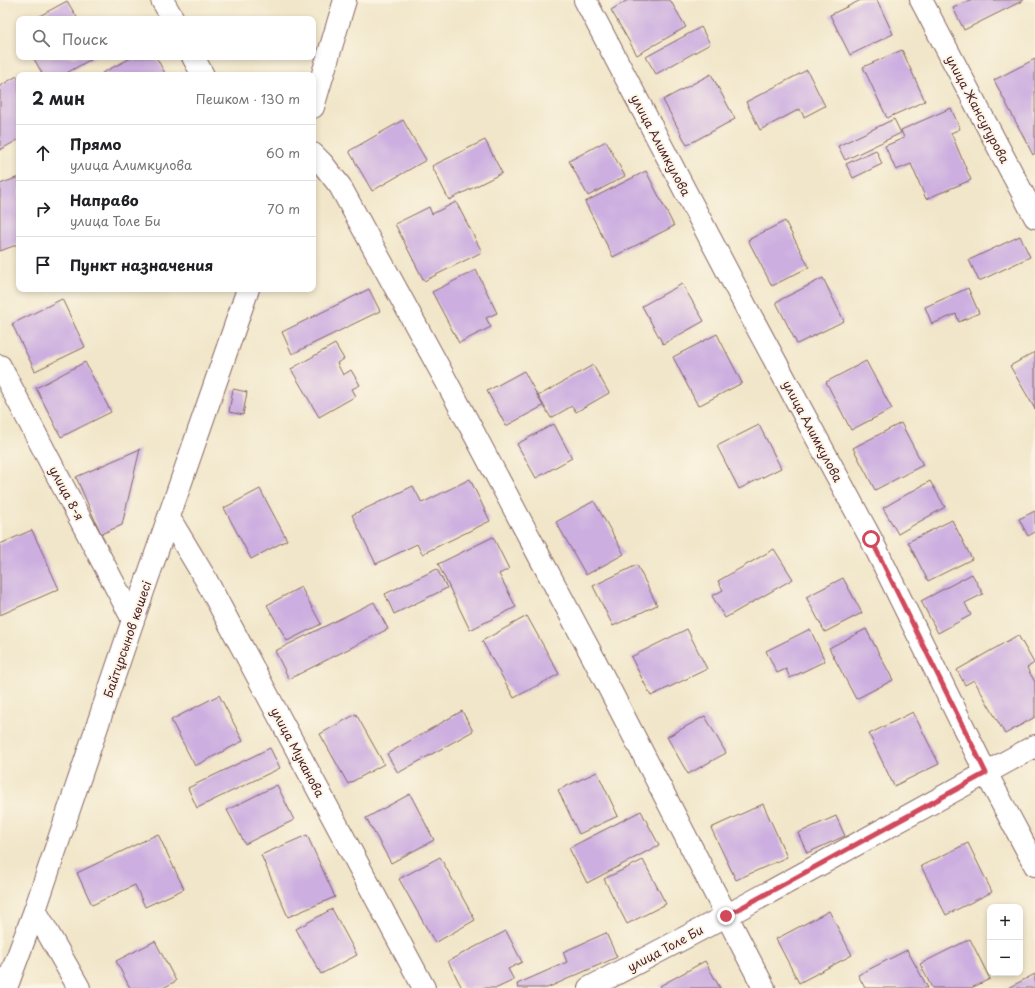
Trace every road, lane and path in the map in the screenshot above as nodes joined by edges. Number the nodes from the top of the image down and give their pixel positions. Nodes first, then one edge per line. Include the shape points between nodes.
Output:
1 (162, 0) edge
2 (346, 0) edge
3 (585, 0) edge
4 (921, 0) edge
5 (171, 16) edge
6 (195, 60) edge
7 (201, 72) edge
8 (316, 97) edge
9 (316, 157) edge
10 (1035, 217) edge
11 (247, 292) edge
12 (0, 366) edge
13 (169, 518) junction
14 (133, 620) junction
15 (1035, 746) edge
16 (986, 773) junction
17 (1035, 865) edge
18 (35, 910) junction
19 (726, 916) junction
20 (6, 988) edge
21 (79, 988) edge
22 (424, 988) edge
23 (589, 988) edge
24 (764, 988) edge

1 - 5 street
2 - 8 street
3 - 16 street, улица Алимкулова via 871,539
4 - 10 street, улица Жансугурова
6 - 7 street
9 - 19 street via 344,193 444,377 593,657
11 - 13 street, Байтұрсынов көшесі
12 - 14 street, улица 8-я
13 - 14 street, Байтұрсынов көшесі
13 - 22 street, улица Муканова via 208,585
14 - 18 street, Байтұрсынов көшесі
15 - 16 street, улица Толе Би
16 - 17 street, улица Алимкулова
16 - 19 street, улица Толе Би
18 - 20 street, Байтұрсынов көшесі
18 - 21 street
19 - 23 street, улица Толе Би
19 - 24 street

